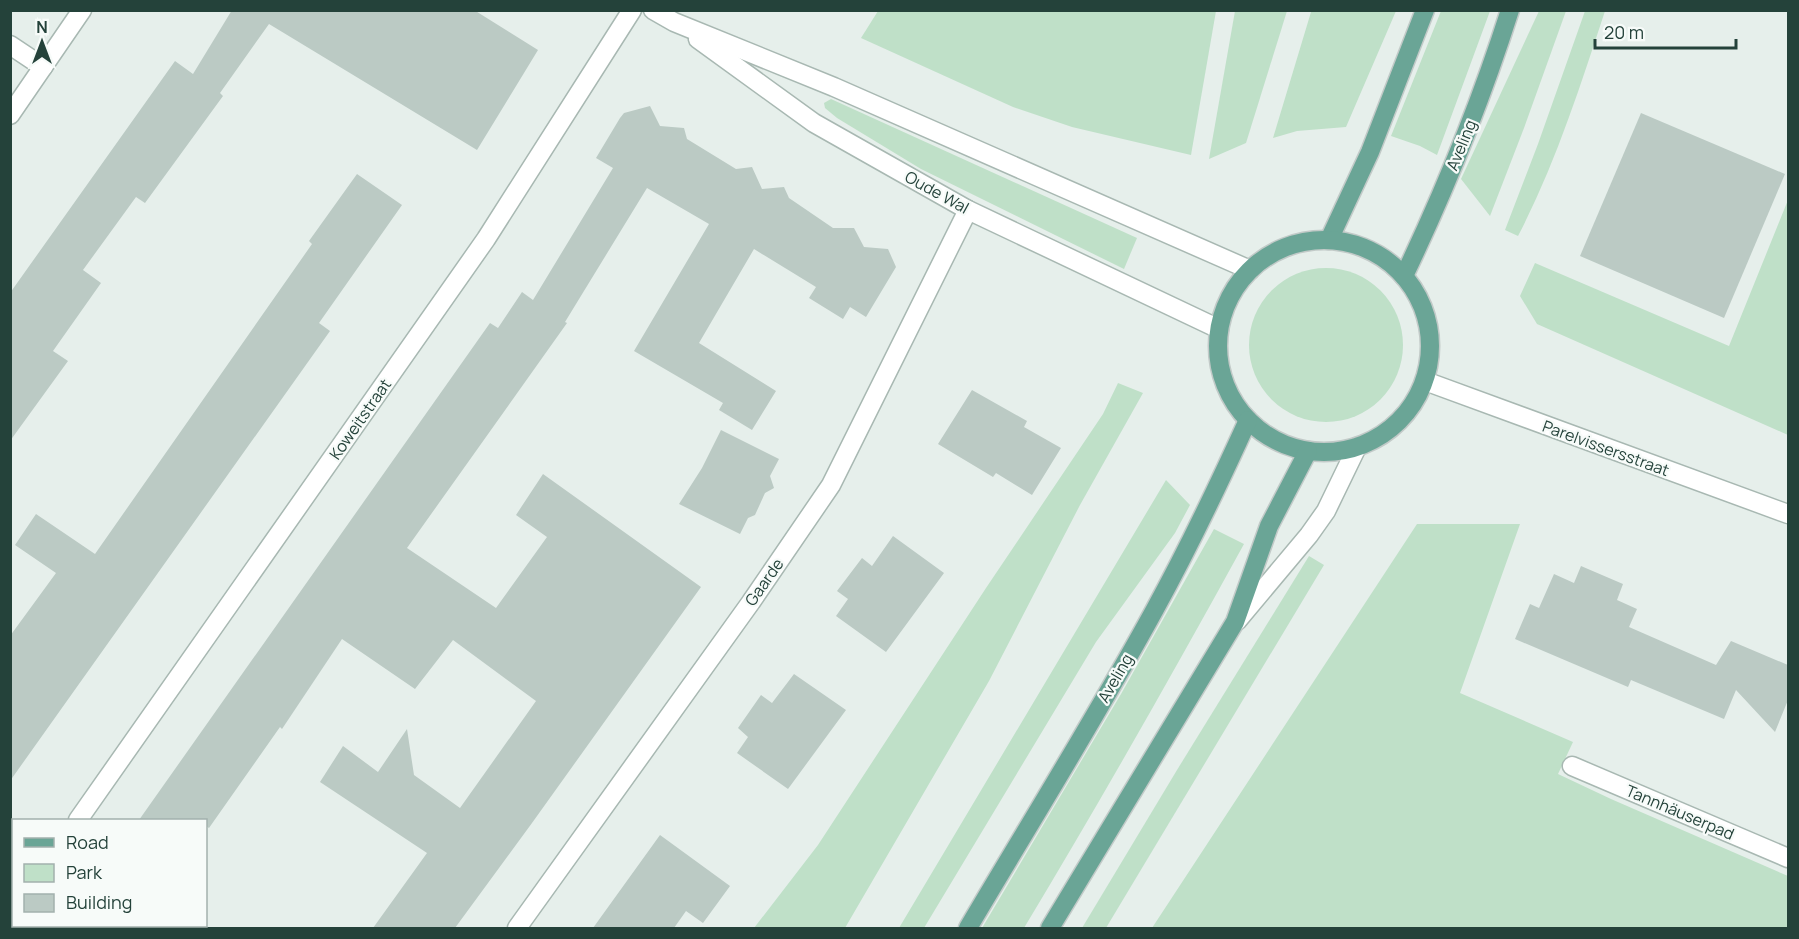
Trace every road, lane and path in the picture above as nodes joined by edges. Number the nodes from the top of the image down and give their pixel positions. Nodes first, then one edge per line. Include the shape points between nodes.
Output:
1 (82, 10) edge
2 (632, 10) edge
3 (653, 10) edge
4 (1425, 10) edge
5 (1510, 10) edge
6 (678, 16) edge
7 (10, 45) edge
8 (44, 67) junction
9 (10, 115) edge
10 (968, 210) junction
11 (1329, 240) junction
12 (1250, 270) junction
13 (1404, 276) junction
14 (1219, 329) junction
15 (1425, 381) junction
16 (1248, 420) junction
17 (1357, 447) junction
18 (1308, 451) junction
19 (1788, 514) edge
20 (1235, 622) junction
21 (1572, 766) dead end
22 (79, 819) edge
23 (1788, 858) edge
24 (517, 928) edge
25 (968, 928) edge
26 (1050, 928) edge

1 - 8 street
2 - 22 street, Koweitstraat via 486,239
3 - 6 street, Oude Wal
4 - 11 main road via 1370,152
5 - 13 main road, Aveling via 1488,78
6 - 10 street, Oude Wal via 814,123
6 - 12 street, Oude Wal
7 - 8 street
8 - 9 street
10 - 14 street, Oude Wal
10 - 24 street, Gaarde via 831,486
11 - 12 main road via 1278,250
11 - 13 main road via 1378,254
12 - 14 main road via 1233,291
13 - 15 main road via 1427,318 1431,350
14 - 16 main road via 1220,369
15 - 17 main road via 1399,422
15 - 19 street, Parelvissersstraat
16 - 18 main road via 1276,440
16 - 25 main road, Aveling via 1154,611
17 - 18 main road
17 - 20 street via 1315,527
18 - 20 main road via 1269,526
20 - 26 main road
21 - 23 street, Tannhäuserpad

